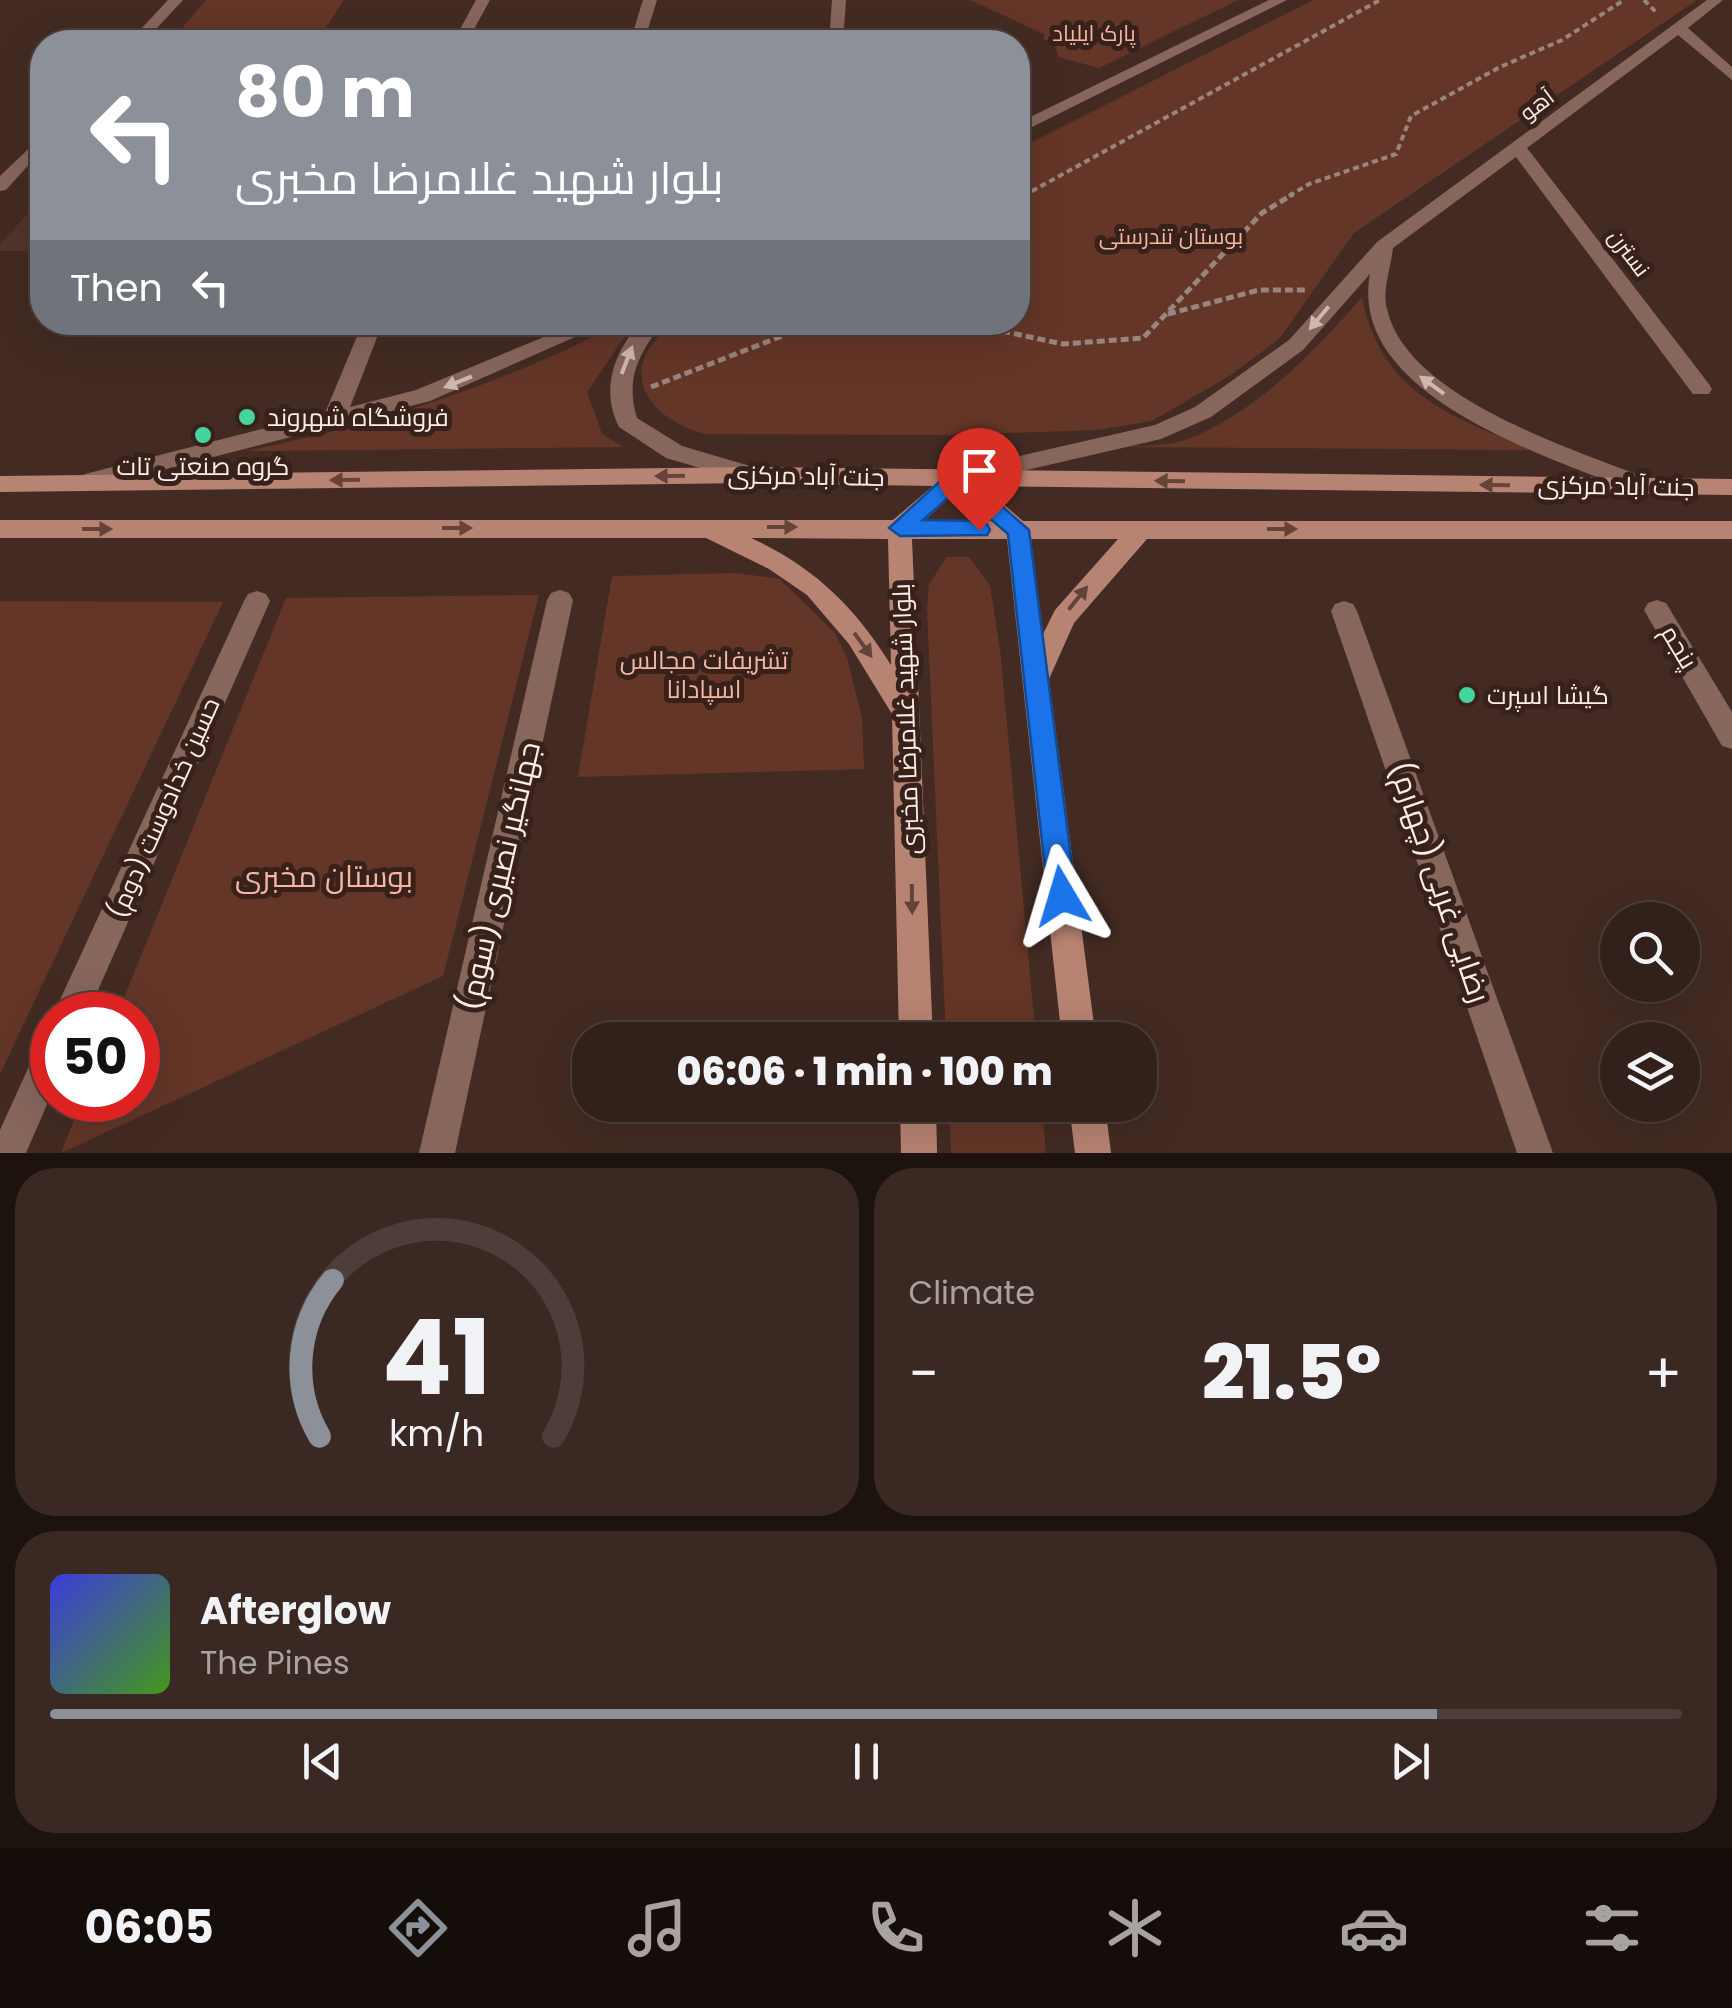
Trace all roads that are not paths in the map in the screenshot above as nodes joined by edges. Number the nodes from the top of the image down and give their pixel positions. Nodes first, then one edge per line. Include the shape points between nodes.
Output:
1 (176, 0) edge
2 (484, 0) edge
3 (650, 0) edge
4 (839, 0) edge
5 (1280, 0) edge
6 (1709, 5) edge
7 (1732, 10) edge
8 (1678, 28) junction
9 (147, 30) edge
10 (467, 30) edge
11 (641, 30) edge
12 (837, 30) edge
13 (1732, 75) edge
14 (1030, 123) edge
15 (1517, 148) junction
16 (30, 154) edge
17 (0, 186) edge
18 (1384, 246) junction
19 (368, 335) edge
20 (546, 335) edge
21 (643, 335) edge
22 (1701, 388) dead end
23 (333, 421) junction
24 (752, 475) junction
25 (956, 478) junction
26 (82, 483) junction
27 (0, 484) edge
28 (1646, 486) junction
29 (1732, 488) edge
30 (703, 527) junction
31 (900, 528) junction
32 (0, 529) edge
33 (1141, 529) junction
34 (1018, 530) junction
35 (1732, 530) edge
36 (560, 600) dead end
37 (257, 601) dead end
38 (1657, 610) dead end
39 (1344, 611) dead end
40 (1035, 680) junction
41 (908, 715) junction
42 (1732, 737) edge
43 (80, 992) edge
44 (916, 1022) edge
45 (1077, 1022) edge
46 (30, 1104) edge
47 (918, 1122) edge
48 (1090, 1122) edge
49 (8, 1153) edge
50 (437, 1153) edge
51 (919, 1153) edge
52 (1093, 1153) edge
53 (1535, 1153) edge

1 - 9 street
2 - 10 street
3 - 11 street
4 - 12 street
5 - 14 street
6 - 7 street
6 - 8 street, آهو
8 - 13 street
8 - 15 street, آهو
15 - 18 street, آهو
15 - 22 street, نسترن
16 - 17 street
18 -> 25 street, آهو via 1296,344 1204,412 1161,431
28 -> 18 street via 1460,405 1413,371 1376,308
19 - 23 street
20 -> 23 street via 422,396
24 -> 21 street via 674,452 626,422 619,400 626,356
23 - 26 street
24 - 25 main road, جنت آباد مرکزی
24 -> 26 main road, جنت آباد مرکزی
28 -> 25 main road, جنت آباد مرکزی
25 - 31 main road
25 - 34 main road
26 - 27 main road, جنت آباد مرکزی
28 - 29 main road, جنت آباد مرکزی
30 -> 31 main road, جنت آباد مرکزی
32 -> 30 main road, جنت آباد مرکزی
30 -> 41 main road via 799,575 866,647
31 - 34 main road, جنت آباد مرکزی
31 - 41 main road, بلوار شهید غلامرضا مخبری
33 - 34 main road, جنت آباد مرکزی
33 -> 35 main road, جنت آباد مرکزی
40 -> 33 main road via 1064,616
34 - 40 main road
36 - 50 street, جهانگیر نصیری (سوم)
37 - 43 street, حسین خدادوست (دوم)
38 - 42 street, پنجم
39 - 53 street, رضایی غربی (چهارم)
40 - 45 main road
41 -> 44 main road, بلوار شهید غلامرضا مخبری
46 - 49 street
47 - 51 main road
48 - 52 main road

